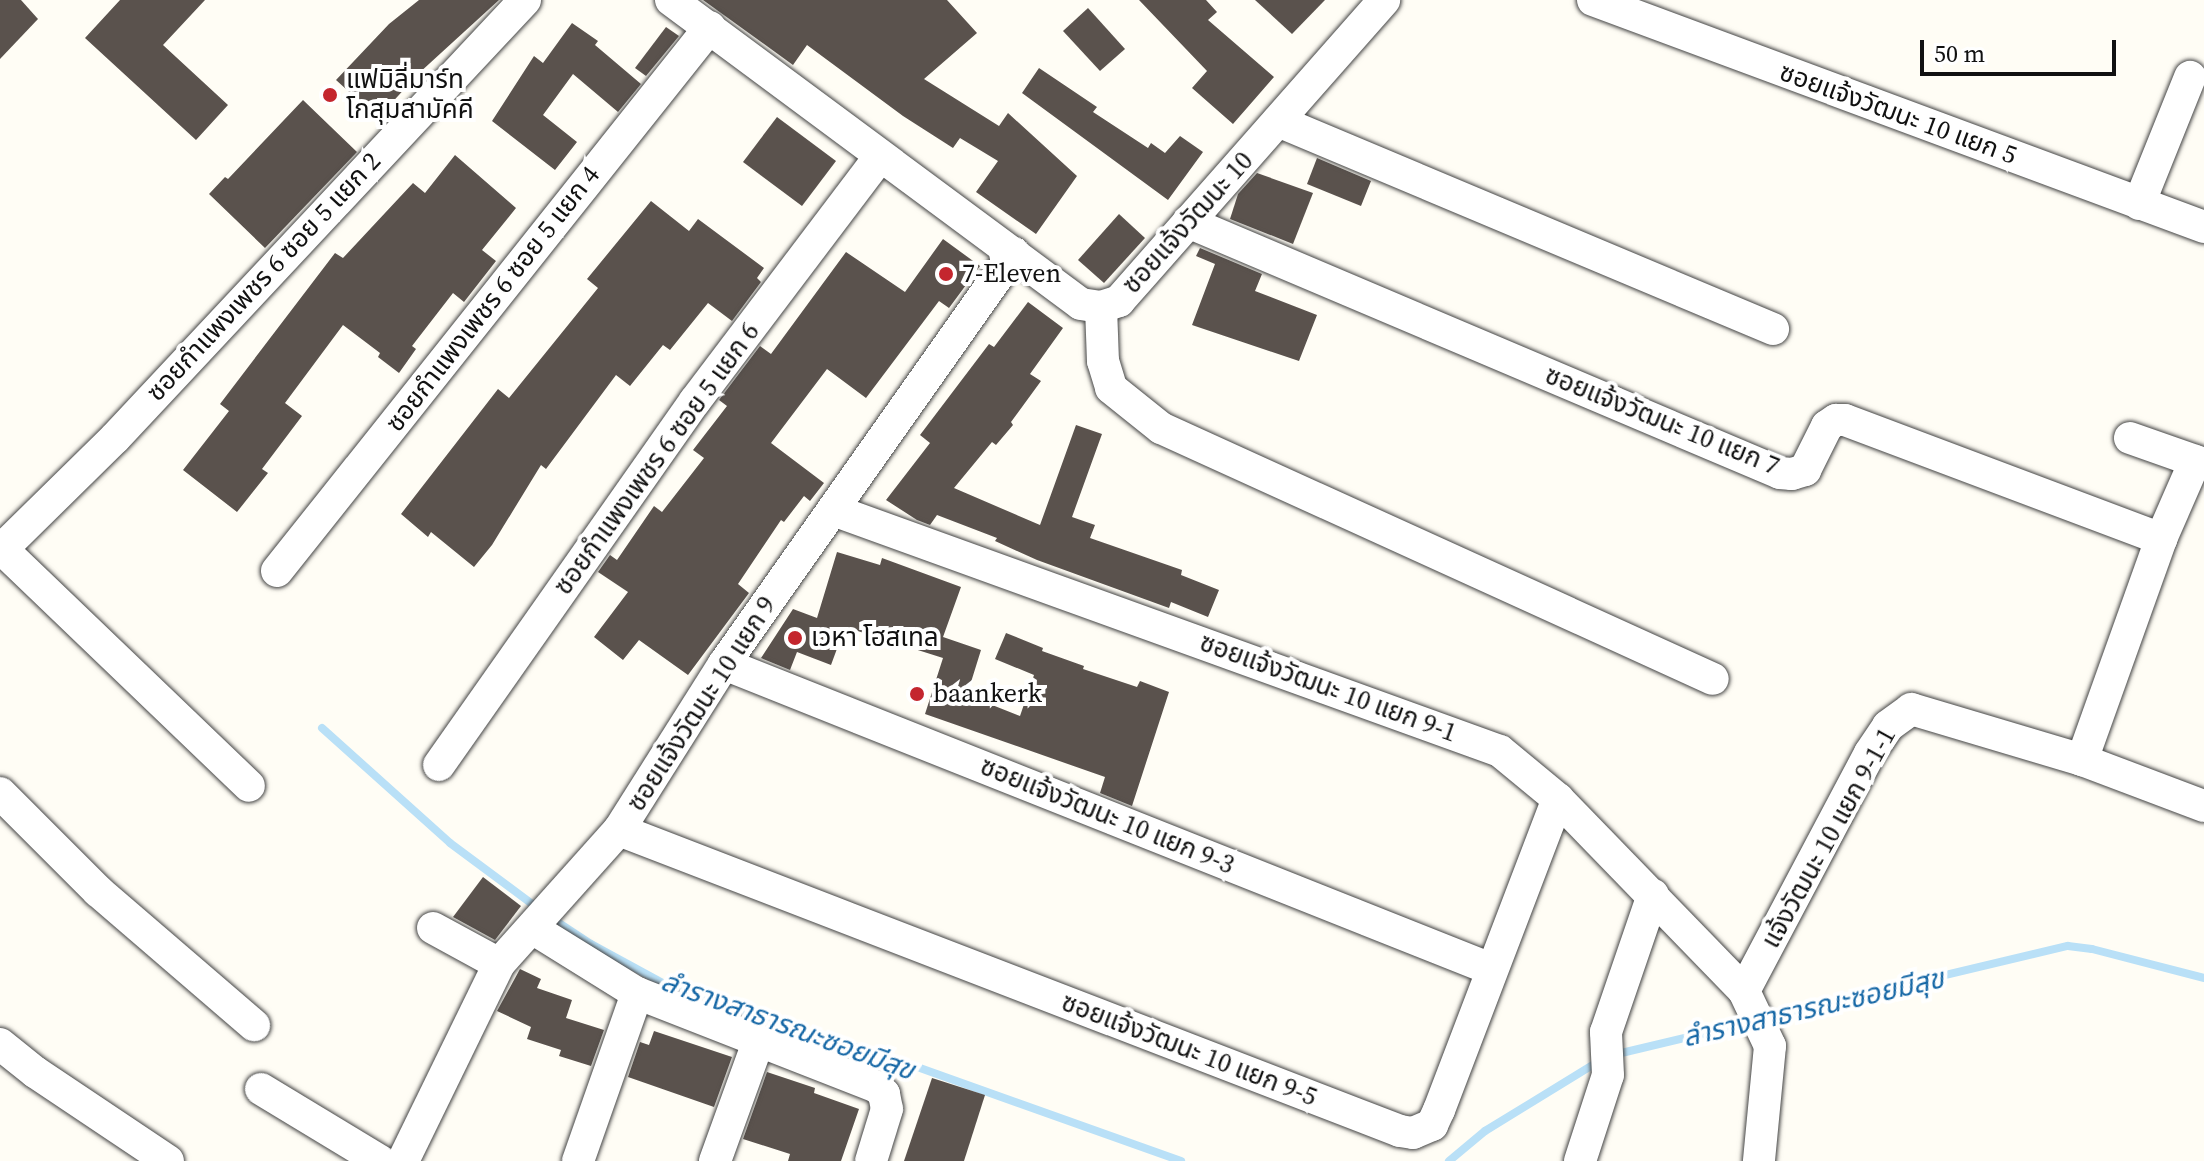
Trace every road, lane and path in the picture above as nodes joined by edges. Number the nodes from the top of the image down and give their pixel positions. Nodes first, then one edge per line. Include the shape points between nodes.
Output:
1 (525, 0) edge
2 (671, 0) edge
3 (1384, 0) edge
4 (1593, 0) edge
5 (710, 27) junction
6 (2190, 77) dead end
7 (1278, 121) junction
8 (880, 156) junction
9 (2139, 204) junction
10 (1188, 222) junction
11 (2204, 227) edge
12 (1014, 253) junction
13 (1101, 307) junction
14 (1773, 329) dead end
15 (2130, 438) dead end
16 (2200, 463) edge
17 (833, 510) junction
18 (2161, 539) junction
19 (1, 550) edge
20 (277, 571) dead end
21 (724, 664) junction
22 (1713, 679) dead end
23 (2082, 760) junction
24 (439, 765) dead end
25 (249, 786) dead end
26 (0, 793) edge
27 (1558, 799) junction
28 (2204, 806) edge
29 (619, 830) junction
30 (1653, 895) junction
31 (541, 919) junction
32 (433, 928) dead end
33 (499, 964) junction
34 (1491, 969) junction
35 (637, 993) junction
36 (1747, 998) junction
37 (254, 1025) dead end
38 (758, 1042) junction
39 (0, 1044) edge
40 (261, 1089) dead end
41 (168, 1161) edge
42 (380, 1161) edge
43 (403, 1161) edge
44 (578, 1161) edge
45 (715, 1161) edge
46 (871, 1161) edge
47 (1580, 1161) edge
48 (1759, 1161) edge

1 - 19 street, ซอยกำแพงเพชร 6 ซอย 5 แยก 2 via 115,438
2 - 5 street, ซอยแจ้งวัฒนะ 10
3 - 7 street, ซอยแจ้งวัฒนะ 10
4 - 9 street, ซอยแจ้งวัฒนะ 10 แยก 5
5 - 8 street, ซอยแจ้งวัฒนะ 10
5 - 20 street, ซอยกำแพงเพชร 6 ซอย 5 แยก 4
6 - 9 street
7 - 10 street, ซอยแจ้งวัฒนะ 10
7 - 14 street
8 - 12 street, ซอยแจ้งวัฒนะ 10
8 - 24 street, ซอยกำแพงเพชร 6 ซอย 5 แยก 6 via 695,401
9 - 11 street, ซอยแจ้งวัฒนะ 10 แยก 5
10 - 13 street, ซอยแจ้งวัฒนะ 10 via 1119,301
10 - 18 street, ซอยแจ้งวัฒนะ 10 แยก 7 via 1780,473 1805,470 1827,426 1845,420
12 - 13 street, ซอยแจ้งวัฒนะ 10 via 1081,304
12 - 17 street, ซอยแจ้งวัฒนะ 10 แยก 9
13 - 22 street via 1103,361 1111,388 1161,428
15 - 16 street
16 - 18 street
17 - 21 street, ซอยแจ้งวัฒนะ 10 แยก 9
17 - 27 street, ซอยแจ้งวัฒนะ 10 แยก 9-1 via 1500,751
18 - 23 street
19 - 25 street
21 - 29 street, ซอยแจ้งวัฒนะ 10 แยก 9
21 - 34 street, ซอยแจ้งวัฒนะ 10 แยก 9-3
23 - 28 street, แจ้งวัฒนะ 10 แยก 9-1-1
23 - 36 street, แจ้งวัฒนะ 10 แยก 9-1-1 via 1930,713 1911,709 1899,715 1870,753
26 - 37 street via 98,891
27 - 30 street, ซอยแจ้งวัฒนะ 10 แยก 9-1
27 - 34 street, ซอยแจ้งวัฒนะ 10 แยก 9-5
29 - 31 street, ซอยแจ้งวัฒนะ 10 แยก 9
29 - 34 street, ซอยแจ้งวัฒนะ 10 แยก 9-5 via 1400,1131 1413,1133 1432,1125
30 - 36 street, ซอยแจ้งวัฒนะ 10 แยก 9-1
30 - 47 street via 1610,1017 1607,1059
31 - 33 street, ซอยแจ้งวัฒนะ 10 แยก 9
31 - 35 street
32 - 33 street
33 - 43 street, ซอยแจ้งวัฒนะ 10 แยก 9
35 - 38 street
35 - 44 street
36 - 48 street, ซอยแจ้งวัฒนะ 10 แยก 9-1 via 1770,1046
38 - 45 street
38 - 46 street via 865,1081 884,1094 887,1109
39 - 41 street
40 - 42 street

